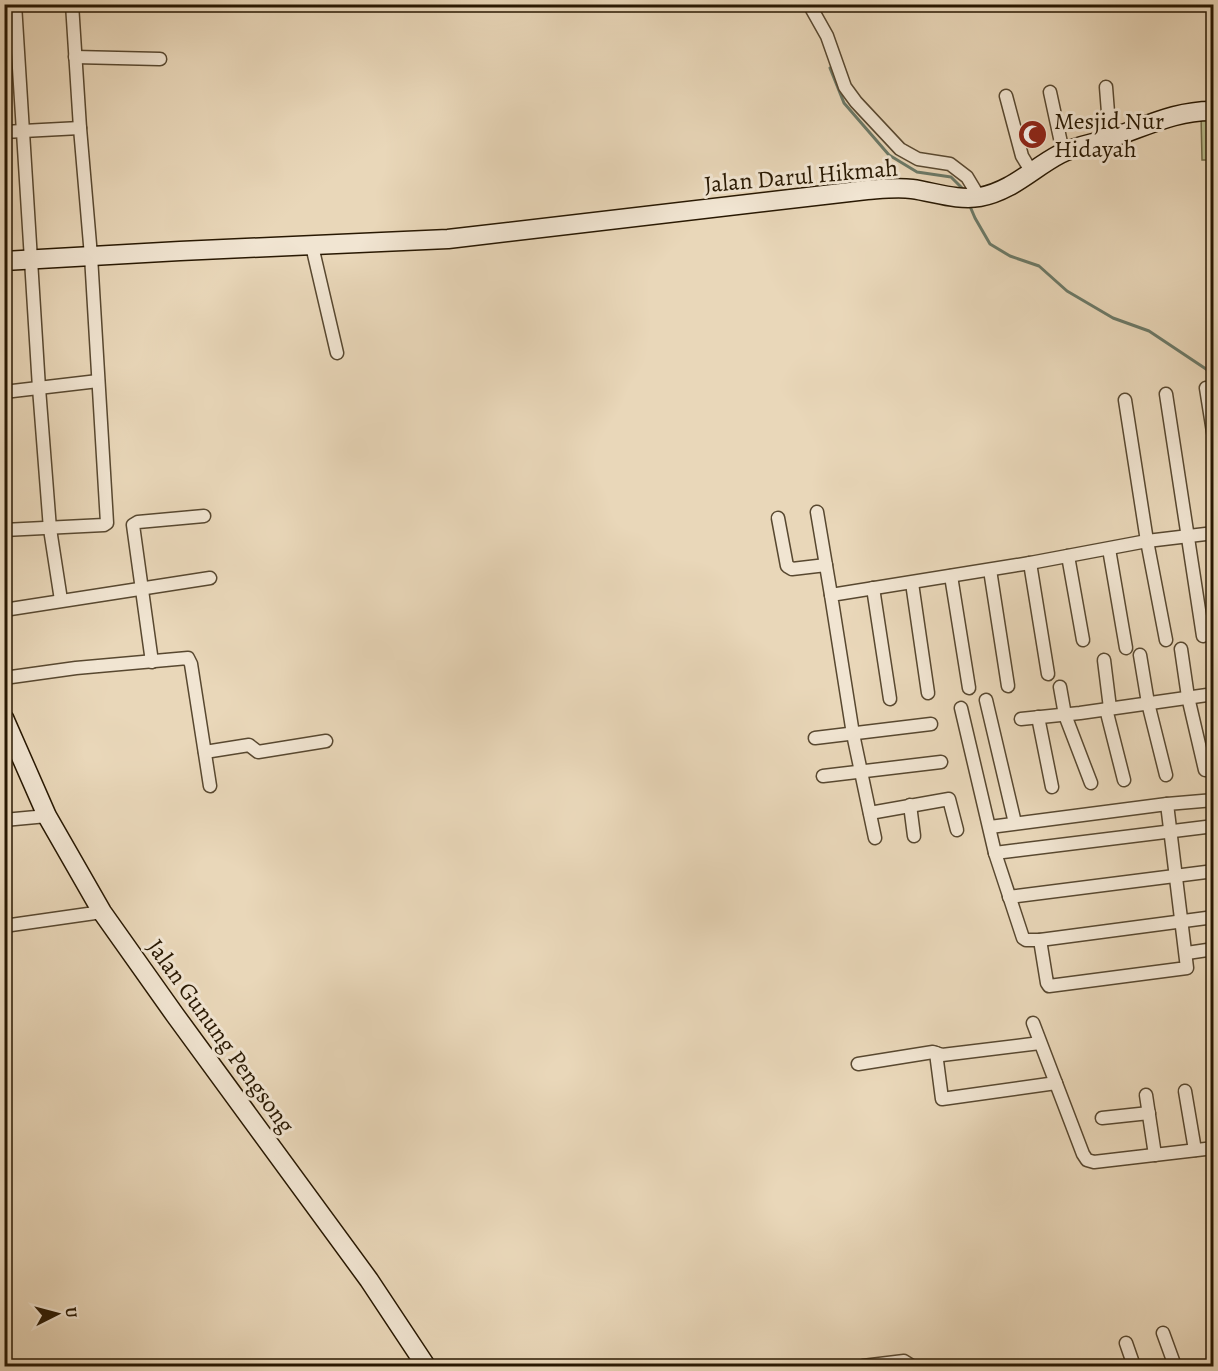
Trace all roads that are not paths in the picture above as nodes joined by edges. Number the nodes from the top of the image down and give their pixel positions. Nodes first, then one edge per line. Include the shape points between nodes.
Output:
1 (15, 4) edge
2 (72, 4) edge
3 (809, 4) edge
4 (75, 57) junction
5 (160, 59) dead end
6 (1106, 87) dead end
7 (1050, 92) dead end
8 (1006, 96) dead end
9 (1214, 111) edge
10 (80, 128) junction
11 (23, 131) junction
12 (4, 132) edge
13 (1110, 138) junction
14 (1063, 152) junction
15 (1031, 171) junction
16 (971, 197) junction
17 (312, 246) junction
18 (91, 256) junction
19 (31, 259) junction
20 (4, 261) edge
21 (337, 353) dead end
22 (98, 381) junction
23 (39, 388) junction
24 (1206, 388) dead end
25 (4, 392) edge
26 (1166, 394) dead end
27 (1125, 400) dead end
28 (1214, 438) edge
29 (817, 512) dead end
30 (204, 516) dead end
31 (778, 518) dead end
32 (50, 529) junction
33 (4, 530) edge
34 (1214, 533) edge
35 (1186, 536) junction
36 (1147, 541) junction
37 (1109, 549) junction
38 (1068, 556) junction
39 (1030, 563) junction
40 (826, 565) junction
41 (990, 570) junction
42 (951, 576) junction
43 (210, 578) dead end
44 (912, 583) junction
45 (873, 588) junction
46 (142, 589) junction
47 (831, 595) junction
48 (60, 600) junction
49 (4, 610) edge
50 (1203, 636) dead end
51 (1083, 640) dead end
52 (1166, 640) dead end
53 (1126, 648) dead end
54 (1181, 649) dead end
55 (1140, 655) dead end
56 (1104, 660) dead end
57 (152, 662) junction
58 (1048, 674) dead end
59 (4, 678) edge
60 (1008, 686) dead end
61 (1060, 687) dead end
62 (969, 688) dead end
63 (928, 693) dead end
64 (1214, 694) edge
65 (1188, 697) junction
66 (890, 699) dead end
67 (986, 700) dead end
68 (1148, 703) junction
69 (961, 708) dead end
70 (1108, 709) junction
71 (1065, 715) junction
72 (1038, 717) junction
73 (4, 718) edge
74 (1021, 719) dead end
75 (931, 724) dead end
76 (853, 734) junction
77 (814, 738) dead end
78 (9, 739) edge
79 (326, 741) dead end
80 (205, 752) junction
81 (941, 762) dead end
82 (1205, 770) dead end
83 (861, 772) junction
84 (1166, 775) dead end
85 (823, 776) dead end
86 (1124, 780) dead end
87 (1091, 783) dead end
88 (210, 786) dead end
89 (1052, 787) dead end
90 (1214, 800) edge
91 (1167, 804) junction
92 (910, 805) junction
93 (870, 813) junction
94 (47, 816) junction
95 (4, 820) edge
96 (1015, 823) junction
97 (990, 826) junction
98 (1214, 826) edge
99 (957, 830) dead end
100 (1170, 831) junction
101 (914, 836) dead end
102 (875, 838) dead end
103 (995, 853) junction
104 (1214, 871) edge
105 (1176, 876) junction
106 (1009, 897) junction
107 (102, 912) junction
108 (1214, 918) edge
109 (1182, 922) junction
110 (4, 926) edge
111 (1040, 940) junction
112 (1214, 950) edge
113 (1186, 953) junction
114 (1033, 1023) dead end
115 (1040, 1043) junction
116 (936, 1053) junction
117 (858, 1064) dead end
118 (1056, 1083) junction
119 (1185, 1091) dead end
120 (1146, 1095) dead end
121 (1149, 1113) junction
122 (1102, 1118) dead end
123 (1214, 1148) edge
124 (1195, 1150) junction
125 (1155, 1155) junction
126 (1163, 1333) dead end
127 (1126, 1343) dead end
128 (1214, 1346) edge
129 (1214, 1359) edge
130 (426, 1366) edge
131 (862, 1366) edge
132 (912, 1366) edge
133 (1134, 1366) edge
134 (1174, 1366) edge

1 - 11 street
2 - 4 street
3 - 16 street via 856,102 900,149 918,159 950,164 967,177
4 - 5 street
4 - 10 street
6 - 13 street
7 - 14 street
8 - 15 street via 1022,156
9 - 13 street, Jalan Darul Hikmah via 1157,120
10 - 11 street
10 - 18 street
11 - 12 street
11 - 19 street
13 - 14 street, Jalan Darul Hikmah
14 - 15 street, Jalan Darul Hikmah
15 - 16 street, Jalan Darul Hikmah via 1009,187
16 - 17 street, Jalan Darul Hikmah via 911,189 844,191 537,230
17 - 18 street, Jalan Darul Hikmah
17 - 21 street
18 - 19 street, Jalan Darul Hikmah
18 - 22 street
19 - 20 street, Jalan Darul Hikmah
19 - 23 street
22 - 23 street
22 - 32 street via 107,523
23 - 25 street
23 - 32 street
24 - 28 street
26 - 35 street
27 - 36 street
29 - 40 street
30 - 46 street via 135,523
31 - 40 street via 787,566 792,569
32 - 33 street
32 - 48 street
34 - 35 street
35 - 36 street
35 - 50 street
36 - 37 street
36 - 52 street
37 - 38 street
37 - 53 street
38 - 39 street
38 - 51 street
39 - 41 street
39 - 58 street
40 - 47 street
41 - 42 street
41 - 60 street
42 - 44 street
42 - 62 street
43 - 46 street
44 - 45 street
44 - 63 street
45 - 47 street
45 - 66 street
46 - 48 street
46 - 57 street
47 - 76 street
48 - 49 street
54 - 65 street
55 - 68 street
56 - 70 street
57 - 59 street
57 - 80 street via 189,658
61 - 71 street
64 - 65 street
65 - 68 street
65 - 82 street
67 - 96 street
68 - 70 street
68 - 84 street
69 - 97 street
70 - 71 street
70 - 86 street
71 - 72 street
71 - 87 street
72 - 74 street
72 - 89 street
73 - 78 street, Jalan Gunung Pengsong
75 - 76 street
76 - 77 street
76 - 83 street
78 - 94 street, Jalan Gunung Pengsong
79 - 80 street via 258,752 249,745
80 - 88 street
81 - 83 street
83 - 85 street
83 - 93 street
90 - 91 street
91 - 96 street
91 - 100 street
92 - 93 street
92 - 99 street via 949,799
92 - 101 street
93 - 102 street
94 - 95 street
94 - 107 street, Jalan Gunung Pengsong
96 - 97 street
97 - 103 street
98 - 100 street
100 - 103 street
100 - 105 street
103 - 106 street
104 - 105 street
105 - 106 street
105 - 109 street
106 - 111 street via 1023,938
107 - 110 street
107 - 130 street, Jalan Gunung Pengsong via 369,1280
108 - 109 street
109 - 111 street
109 - 113 street
111 - 113 street via 1047,984 1051,987 1186,969
112 - 113 street
114 - 115 street
115 - 116 street
115 - 118 street
116 - 117 street
116 - 118 street via 942,1099
118 - 125 street via 1087,1160
119 - 124 street
120 - 121 street
121 - 122 street
121 - 125 street
123 - 124 street
124 - 125 street
126 - 134 street
127 - 133 street
128 - 129 street
131 - 132 street via 904,1361

